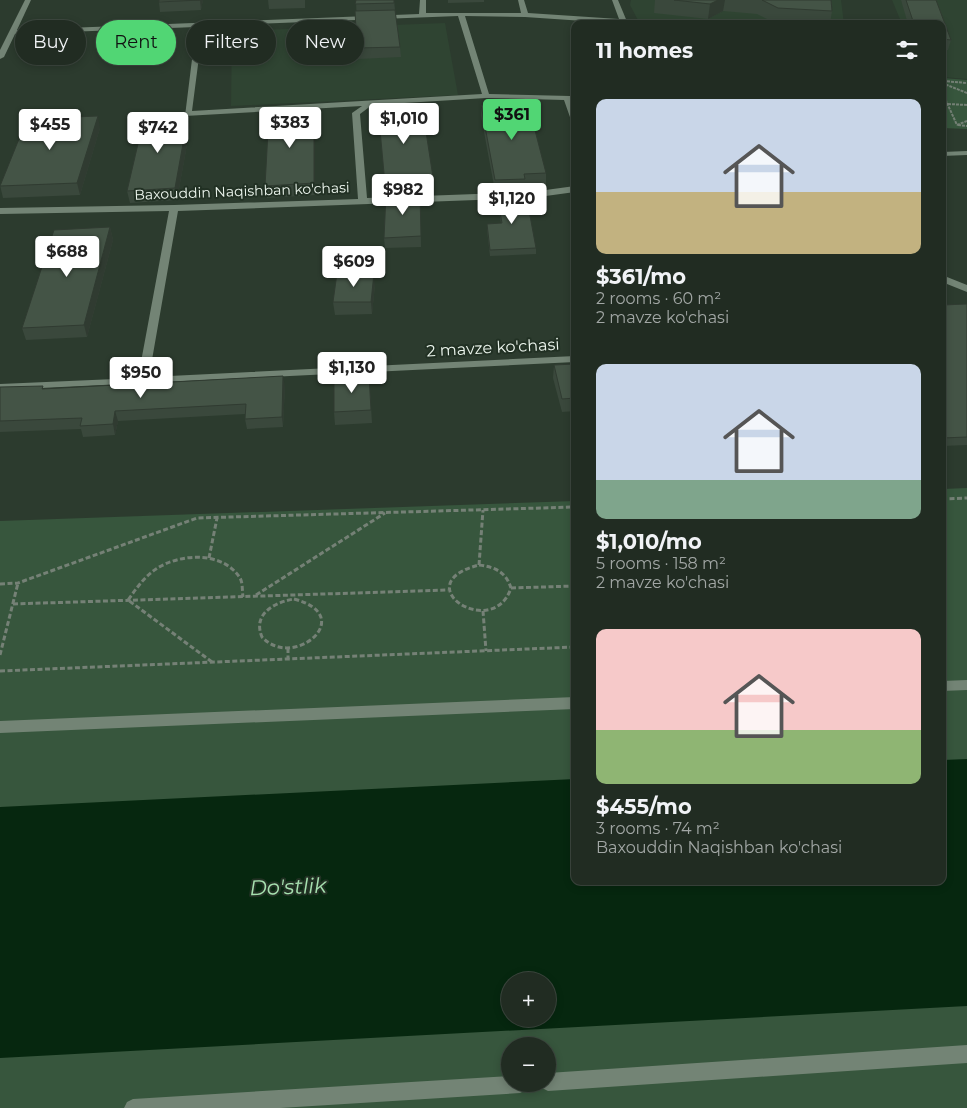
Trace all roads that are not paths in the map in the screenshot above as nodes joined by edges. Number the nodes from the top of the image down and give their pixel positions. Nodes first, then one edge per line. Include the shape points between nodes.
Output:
1 (28, 0) edge
2 (423, 0) edge
3 (521, 0) edge
4 (616, 0) edge
5 (461, 14) junction
6 (525, 15) junction
7 (422, 16) junction
8 (588, 20) edge
9 (624, 20) edge
10 (276, 23) edge
11 (186, 26) edge
12 (12, 32) junction
13 (0, 57) edge
14 (195, 65) edge
15 (486, 96) junction
16 (368, 105) junction
17 (571, 109) edge
18 (967, 153) edge
19 (946, 154) edge
20 (571, 190) edge
21 (363, 201) junction
22 (174, 208) junction
23 (0, 211) edge
24 (946, 280) edge
25 (967, 289) edge
26 (571, 359) edge
27 (143, 380) junction
28 (0, 387) edge
29 (967, 685) edge
30 (946, 686) edge
31 (571, 703) edge
32 (0, 727) edge
33 (967, 1054) edge
34 (556, 1081) edge
35 (501, 1085) edge
36 (133, 1108) edge

1 - 12 street
2 - 7 street
3 - 6 street
4 - 9 street
5 - 6 street
5 - 7 street
5 - 15 street
6 - 8 street
7 - 10 street
11 - 12 street
12 - 13 street
14 - 16 street via 188,114
15 - 16 street
15 - 17 street via 567,98
16 - 21 street via 356,113
18 - 19 street
20 - 21 street, Baxouddin Naqishban ko'chasi via 531,195
21 - 22 street, Baxouddin Naqishban ko'chasi
22 - 23 street, Baxouddin Naqishban ko'chasi
22 - 27 street
24 - 25 street
26 - 27 street, 2 mavze ko'chasi
27 - 28 street, 2 mavze ko'chasi
29 - 30 street
31 - 32 street
33 - 34 street
35 - 36 street

